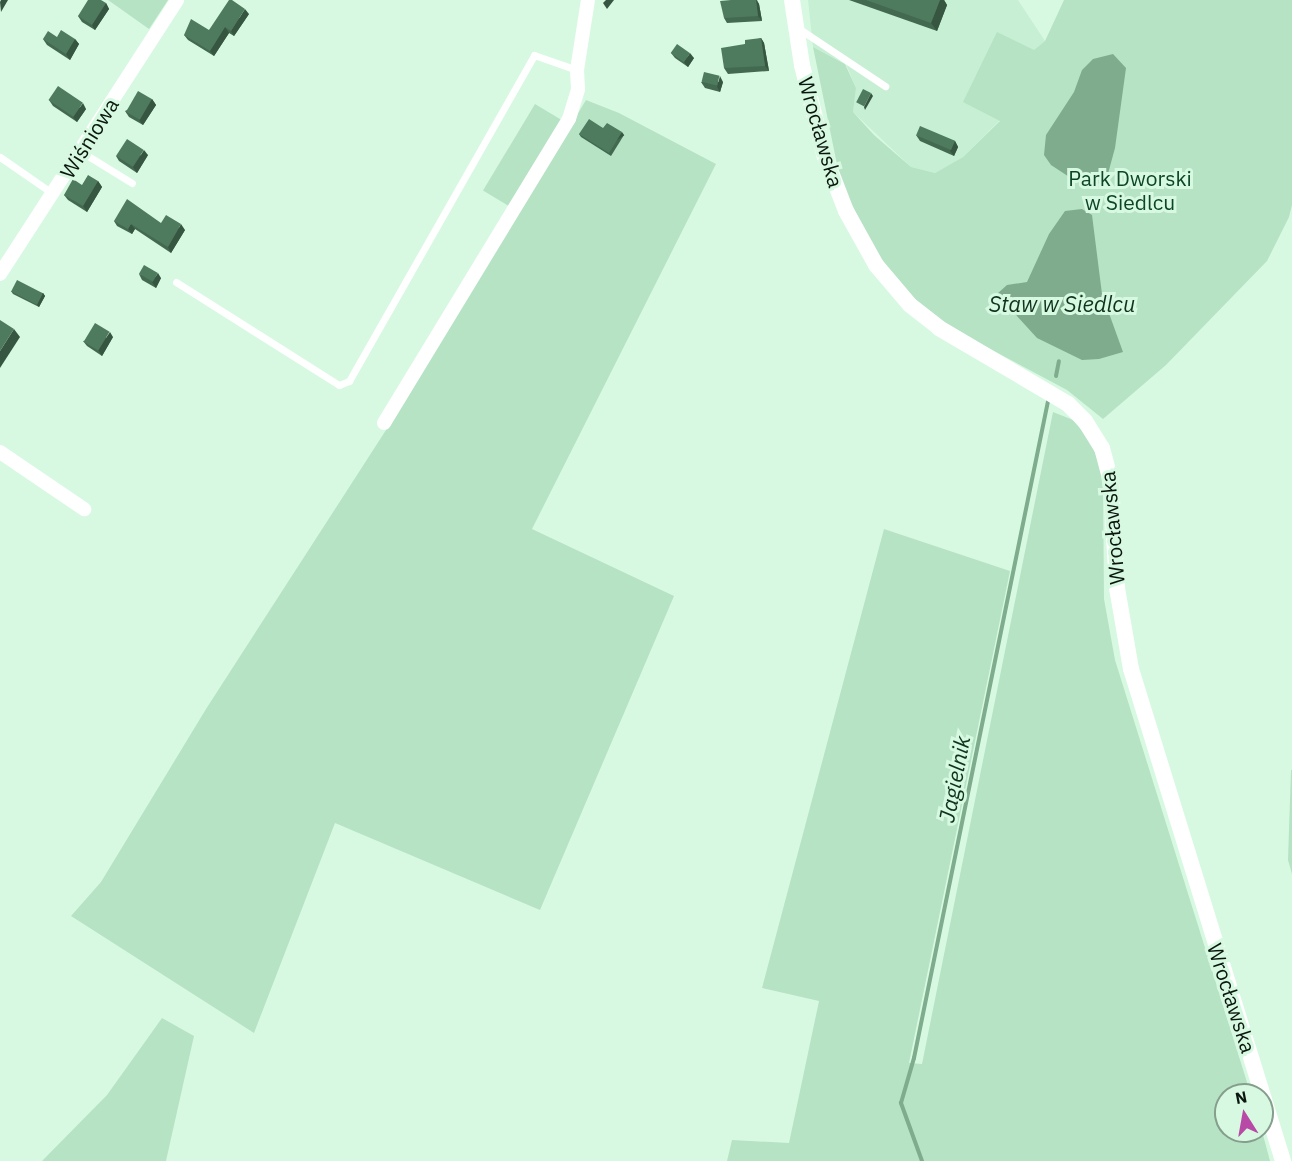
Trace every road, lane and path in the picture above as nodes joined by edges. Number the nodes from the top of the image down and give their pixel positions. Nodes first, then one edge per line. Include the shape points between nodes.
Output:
1 (177, 0) edge
2 (588, 0) edge
3 (792, 0) edge
4 (796, 27) junction
5 (577, 70) junction
6 (885, 87) dead end
7 (80, 152) junction
8 (0, 157) edge
9 (132, 183) dead end
10 (54, 194) junction
11 (0, 274) edge
12 (176, 282) dead end
13 (384, 423) dead end
14 (0, 452) edge
15 (84, 509) dead end
16 (1283, 1161) edge

1 - 7 street, Wiśniowa
2 - 5 street
3 - 4 street, Wrocławska
4 - 6 lane
4 - 16 street, Wrocławska via 827,163 846,211 876,266 910,305 939,328 1068,404 1085,421 1102,448 1111,482 1117,588 1131,669
5 - 12 lane via 534,55 349,381 339,385
5 - 13 street via 579,88 570,119
7 - 9 lane
7 - 10 street, Wiśniowa
8 - 10 lane
10 - 11 street, Wiśniowa
14 - 15 street

